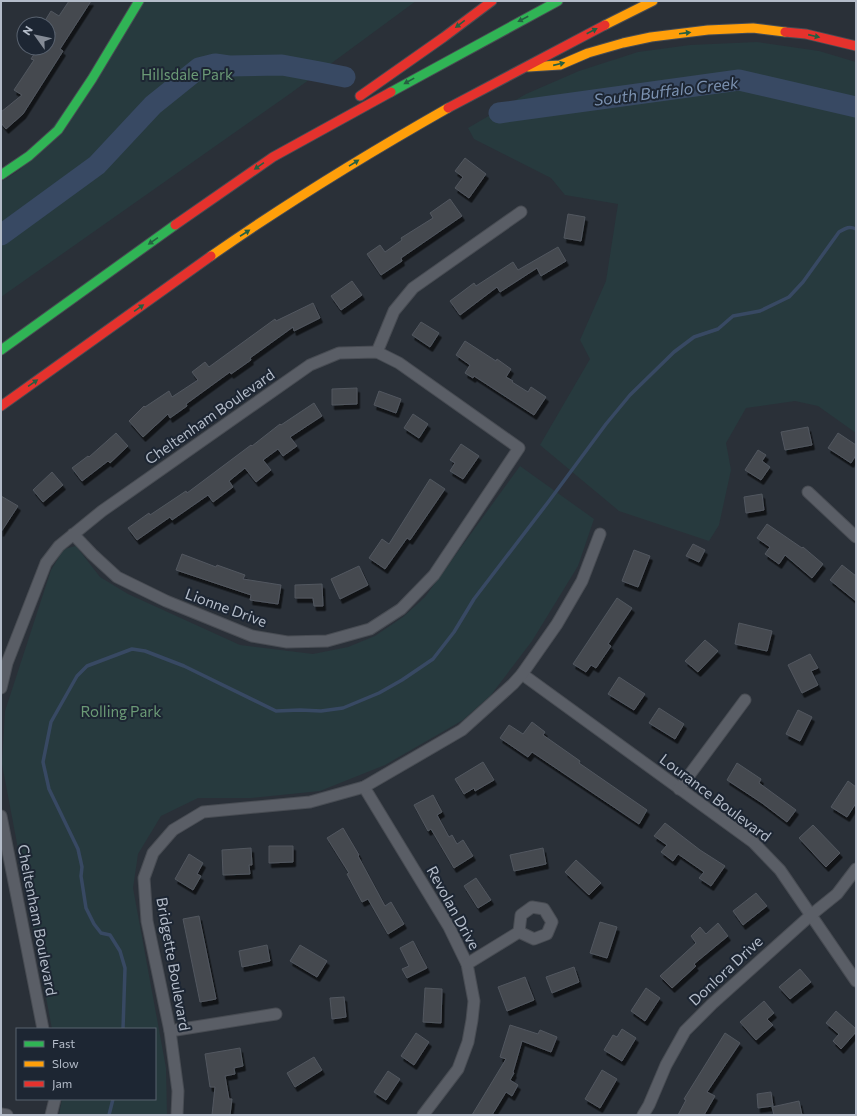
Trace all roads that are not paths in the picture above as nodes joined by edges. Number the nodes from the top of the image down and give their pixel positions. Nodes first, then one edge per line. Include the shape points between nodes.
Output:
1 (139, 1) edge
2 (492, 1) edge
3 (558, 1) edge
4 (653, 1) edge
5 (856, 46) edge
6 (520, 68) junction
7 (352, 101) dead end
8 (340, 109) dead end
9 (273, 156) junction
10 (1, 175) edge
11 (521, 212) dead end
12 (1, 350) edge
13 (377, 352) junction
14 (1, 406) edge
15 (519, 448) joint
16 (808, 492) dead end
17 (73, 534) junction
18 (600, 534) dead end
19 (856, 536) edge
20 (4, 662) edge
21 (522, 674) junction
22 (1, 688) edge
23 (745, 700) dead end
24 (364, 786) junction
25 (679, 789) junction
26 (1, 816) edge
27 (856, 869) edge
28 (811, 915) junction
29 (519, 932) dead end
30 (466, 964) junction
31 (856, 981) edge
32 (276, 1014) dead end
33 (43, 1028) edge
34 (170, 1031) junction
35 (55, 1100) edge
36 (1, 1114) edge
37 (7, 1115) edge
38 (51, 1115) edge
39 (177, 1115) edge
40 (423, 1115) edge
41 (642, 1115) edge

1 - 10 main road via 58,130 29,156
2 -> 7 main road
3 -> 9 main road
6 -> 4 main road
6 -> 5 main road via 560,65 588,53 623,43 708,30 753,28 806,34
14 -> 6 main road via 245,233 429,118
8 - 9 main road
9 -> 12 main road
11 - 13 street via 414,288 394,312
13 - 15 street, Cheltenham Boulevard via 399,363
13 - 17 street, Cheltenham Boulevard via 339,353 310,365
15 - 17 street, Lionne Drive via 434,575 401,609 370,629 327,641 287,642 252,636 166,601 117,577
16 - 19 street
17 - 20 street, Cheltenham Boulevard via 58,546 46,563
18 - 21 street, Bridgette Boulevard via 582,581 557,624
20 - 22 street, Cheltenham Boulevard
21 - 24 street, Bridgette Boulevard via 462,730
21 - 25 street, Lourance Boulevard
23 - 25 street
24 - 30 street, Revolan Drive via 449,927
24 - 34 street, Bridgette Boulevard via 310,802 203,812 173,830 153,853 144,878 147,921
25 - 28 street, Lourance Boulevard via 753,842 780,870
26 - 33 street, Cheltenham Boulevard
27 - 28 street, Donlora Drive via 837,894
28 - 31 street, Lourance Boulevard
28 - 41 street, Donlora Drive via 685,1031
29 - 30 street
30 - 40 street, Revolan Drive via 474,1001 468,1042 458,1069
32 - 34 street
34 - 39 street, Bridgette Boulevard via 178,1092
35 - 38 street
36 - 37 street

